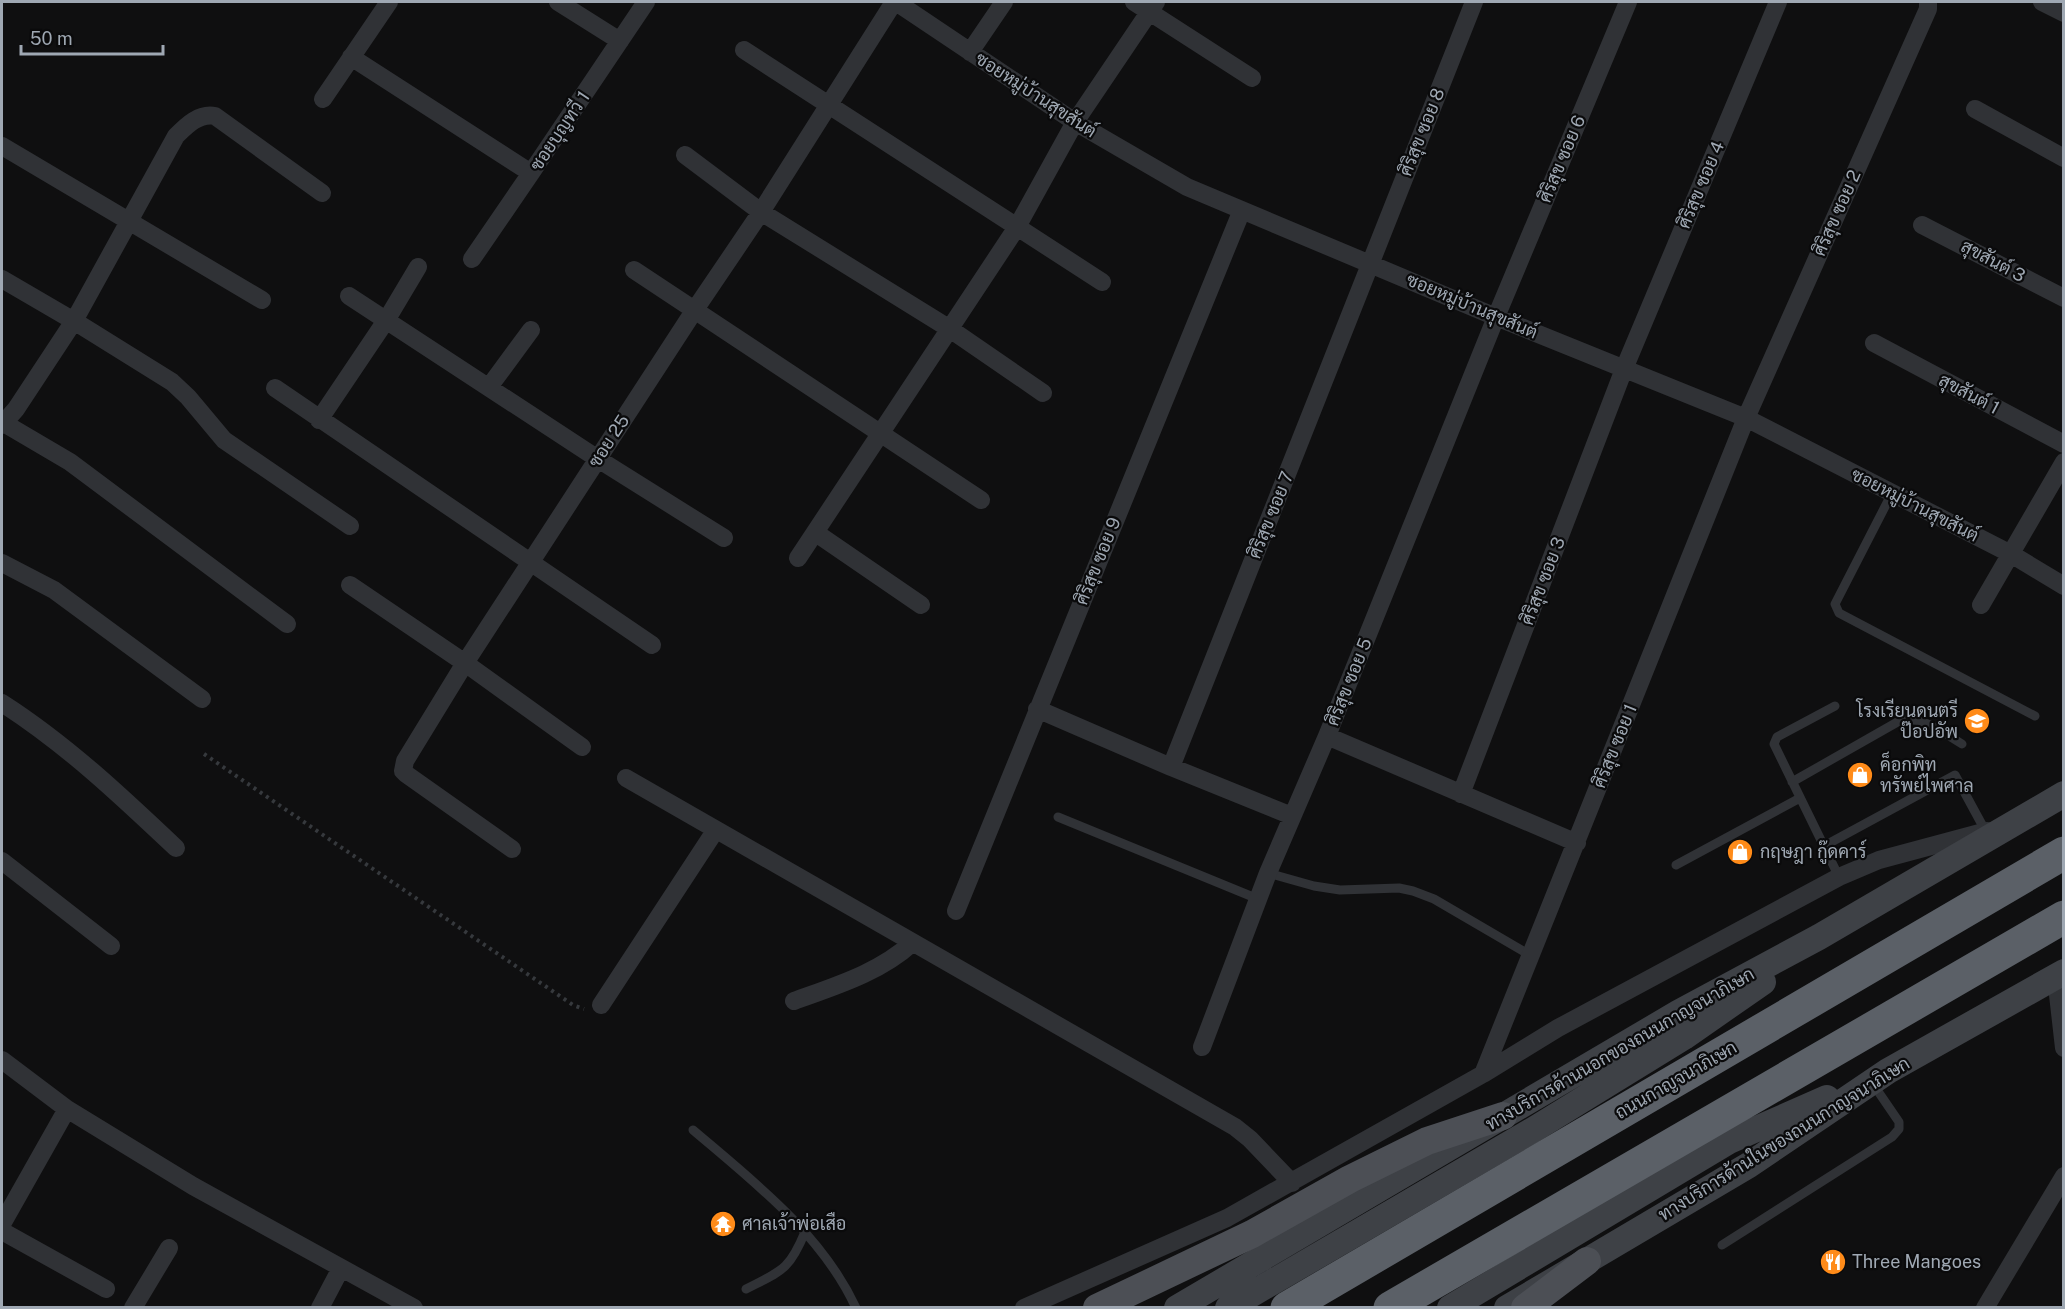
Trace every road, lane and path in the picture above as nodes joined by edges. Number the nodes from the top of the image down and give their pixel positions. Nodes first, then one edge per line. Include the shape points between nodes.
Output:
1 (389, 2) edge
2 (558, 2) edge
3 (646, 2) edge
4 (895, 2) edge
5 (1004, 2) edge
6 (1134, 2) edge
7 (1474, 2) edge
8 (1628, 2) edge
9 (1778, 2) edge
10 (2042, 2) edge
11 (1928, 5) edge
12 (1153, 6) edge
13 (2064, 13) edge
14 (620, 41) junction
15 (744, 50) dead end
16 (970, 52) junction
17 (351, 57) junction
18 (1252, 78) dead end
19 (322, 99) dead end
20 (828, 105) junction
21 (1975, 109) dead end
22 (1075, 122) junction
23 (2, 146) edge
24 (685, 155) dead end
25 (2064, 158) edge
26 (531, 173) junction
27 (321, 194) dead end
28 (1242, 210) junction
29 (761, 212) junction
30 (130, 222) junction
31 (1922, 225) dead end
32 (1017, 227) junction
33 (472, 259) dead end
34 (1371, 263) junction
35 (418, 267) dead end
36 (634, 270) dead end
37 (2, 279) edge
38 (1102, 282) dead end
39 (349, 296) dead end
40 (2064, 298) edge
41 (262, 300) dead end
42 (694, 311) junction
43 (1496, 317) junction
44 (387, 319) junction
45 (74, 321) junction
46 (950, 329) junction
47 (531, 330) dead end
48 (1874, 344) dead end
49 (1624, 369) junction
50 (489, 387) junction
51 (275, 388) dead end
52 (1043, 393) dead end
53 (1746, 418) junction
54 (319, 420) junction
55 (2, 423) edge
56 (881, 433) junction
57 (2064, 444) edge
58 (598, 459) junction
59 (2064, 462) edge
60 (1892, 493) junction
61 (981, 500) dead end
62 (350, 526) dead end
63 (816, 532) junction
64 (724, 538) dead end
65 (2011, 554) junction
66 (798, 558) dead end
67 (2, 563) edge
68 (530, 563) junction
69 (350, 585) dead end
70 (2064, 586) edge
71 (921, 605) dead end
72 (1981, 605) dead end
73 (287, 624) dead end
74 (652, 645) dead end
75 (465, 663) junction
76 (202, 699) dead end
77 (2, 703) edge
78 (1835, 706) dead end
79 (1038, 709) junction
80 (2035, 716) dead end
81 (1327, 736) junction
82 (1962, 744) dead end
83 (582, 747) dead end
84 (204, 754) dead end
85 (1171, 767) junction
86 (626, 778) dead end
87 (1792, 782) junction
88 (1461, 794) junction
89 (2064, 794) edge
90 (1800, 798) junction
91 (1292, 816) junction
92 (1058, 817) dead end
93 (2019, 821) junction
94 (715, 831) junction
95 (1986, 832) junction
96 (1577, 843) junction
97 (1824, 846) junction
98 (176, 848) dead end
99 (512, 849) dead end
100 (2064, 853) edge
101 (2, 861) edge
102 (1676, 865) dead end
103 (1268, 873) junction
104 (1839, 877) junction
105 (1258, 899) junction
106 (956, 911) dead end
107 (2064, 917) edge
108 (1819, 937) junction
109 (912, 943) junction
110 (111, 946) dead end
111 (1530, 955) junction
112 (2060, 975) edge
113 (794, 1001) dead end
114 (601, 1005) joint
115 (1202, 1047) dead end
116 (2064, 1048) edge
117 (2, 1060) edge
118 (1483, 1074) junction
119 (1880, 1076) junction
120 (67, 1109) junction
121 (1503, 1116) junction
122 (693, 1130) dead end
123 (2064, 1176) edge
124 (1292, 1183) junction
125 (2, 1224) edge
126 (2, 1231) edge
127 (805, 1232) junction
128 (1722, 1245) dead end
129 (170, 1248) dead end
130 (1587, 1261) junction
131 (341, 1268) junction
132 (106, 1289) dead end
133 (746, 1289) dead end
134 (133, 1308) edge
135 (320, 1308) edge
136 (414, 1308) edge
137 (856, 1308) edge
138 (1024, 1308) edge
139 (1097, 1308) edge
140 (1177, 1308) edge
141 (1228, 1308) edge
142 (1287, 1308) edge
143 (1390, 1308) edge
144 (1450, 1308) edge
145 (1507, 1308) edge
146 (1525, 1308) edge
147 (1985, 1308) edge

1 - 17 street
2 - 14 street
3 - 14 street, ซอยบุญทวี 1
4 - 16 street, ซอยหมู่บ้านสุขสันต์
4 - 20 street, ซอย 25
5 - 16 street
6 - 12 street
7 - 34 street, ศิริสุข ซอย 8
8 - 43 street, ศิริสุข ซอย 6
9 - 49 street, ศิริสุข ซอย 4
10 - 13 street
11 - 53 street, ศิริสุข ซอย 2
12 - 18 street
12 - 22 street
14 - 26 street, ซอยบุญทวี 1
15 - 20 street
16 - 22 street, ซอยหมู่บ้านสุขสันต์
17 - 19 street
17 - 26 street
20 - 29 street, ซอย 25
20 - 32 street
21 - 25 street
22 - 28 street, ซอยหมู่บ้านสุขสันต์ via 1187,187
22 - 32 street
23 - 30 street
24 - 29 street
26 - 33 street, ซอยบุญทวี 1
27 - 30 street via 226,123 209,115 189,123 176,136
28 - 34 street, ซอยหมู่บ้านสุขสันต์
28 - 79 street, ศิริสุข ซอย 9
29 - 42 street, ซอย 25
29 - 46 street
30 - 41 street
30 - 45 street
31 - 40 street, สุขสันต์ 3
32 - 38 street
32 - 46 street
34 - 43 street, ซอยหมู่บ้านสุขสันต์
34 - 85 street, ศิริสุข ซอย 7
35 - 44 street
36 - 42 street
37 - 45 street
39 - 44 street
42 - 56 street
42 - 58 street, ซอย 25
43 - 49 street, ซอยหมู่บ้านสุขสันต์
43 - 81 street, ศิริสุข ซอย 5
44 - 50 street
44 - 54 street
45 - 55 street via 16,409
45 - 62 street via 171,382 224,440
46 - 52 street
46 - 56 street
47 - 50 street
48 - 57 street, สุขสันต์ 1
49 - 53 street, ซอยหมู่บ้านสุขสันต์
49 - 88 street, ศิริสุข ซอย 3
50 - 58 street
51 - 54 street
53 - 60 street, ซอยหมู่บ้านสุขสันต์
53 - 96 street, ศิริสุข ซอย 1
54 - 68 street
55 - 73 street via 70,462
56 - 61 street
56 - 63 street
58 - 64 street
58 - 68 street, ซอย 25
59 - 65 street
60 - 65 street, ซอยหมู่บ้านสุขสันต์
60 - 80 lane via 1835,604 1839,613
63 - 66 street
63 - 71 street
65 - 70 street, ซอยหมู่บ้านสุขสันต์
65 - 72 street
67 - 76 street via 54,590
68 - 74 street
68 - 75 street, ซอย 25
69 - 75 street
75 - 83 street
75 - 99 street, ซอย 25 via 405,761 403,771
77 - 98 street via 35,724 113,788
78 - 87 lane via 1778,737 1774,744
79 - 85 street
79 - 106 street, ศิริสุข ซอย 9
81 - 88 street
81 - 91 street, ศิริสุข ซอย 5
82 - 87 lane via 1933,726 1910,718 1901,720
84 - 114 path via 573,1005 590,1011
85 - 91 street
86 - 94 street
87 - 90 lane
88 - 96 street
89 - 93 main road, ทางบริการด้านนอกของถนนกาญจนาภิเษก
90 - 97 lane
90 - 102 lane
91 - 103 street, ศิริสุข ซอย 5
92 - 105 lane
93 - 95 street
93 - 108 main road, ทางบริการด้านนอกของถนนกาญจนาภิเษก
94 - 109 street
94 - 114 street
95 - 97 lane via 1955,775
95 - 104 street via 1879,860
96 - 111 street, ศิริสุข ซอย 1
97 - 104 lane
100 - 142 highway, ถนนกาญจนาภิเษก
101 - 110 street
103 - 105 street, ศิริสุข ซอย 5
103 - 111 lane via 1340,890 1413,891 1434,899
104 - 118 street via 1558,1028
105 - 115 street, ศิริสุข ซอย 5
107 - 143 highway
108 - 121 main road, ทางบริการด้านนอกของถนนกาญจนาภิเษก via 1678,1013
108 - 141 main road via 1741,999 1684,1037
109 - 113 street via 887,963
109 - 124 street via 1235,1127
111 - 118 street, ศิริสุข ซอย 1
112 - 116 street
112 - 119 main road, ทางบริการด้านในของถนนกาญจนาภิเษก
117 - 120 street
118 - 124 street
119 - 128 lane via 1899,1122 1892,1137
119 - 130 main road, ทางบริการด้านในของถนนกาญจนาภิเษก via 1749,1165
119 - 144 main road via 1729,1141
120 - 125 street
120 - 131 street via 193,1186
121 - 139 main road via 1427,1141 1252,1234
121 - 140 main road, ทางบริการด้านนอกของถนนกาญจนาภิเษก
122 - 127 lane via 759,1186
123 - 147 street
124 - 138 street via 1227,1218
126 - 132 street
127 - 133 lane via 790,1263
127 - 137 lane via 847,1287
129 - 134 street
130 - 145 main road, ทางบริการด้านในของถนนกาญจนาภิเษก
130 - 146 main road
131 - 135 street
131 - 136 street

